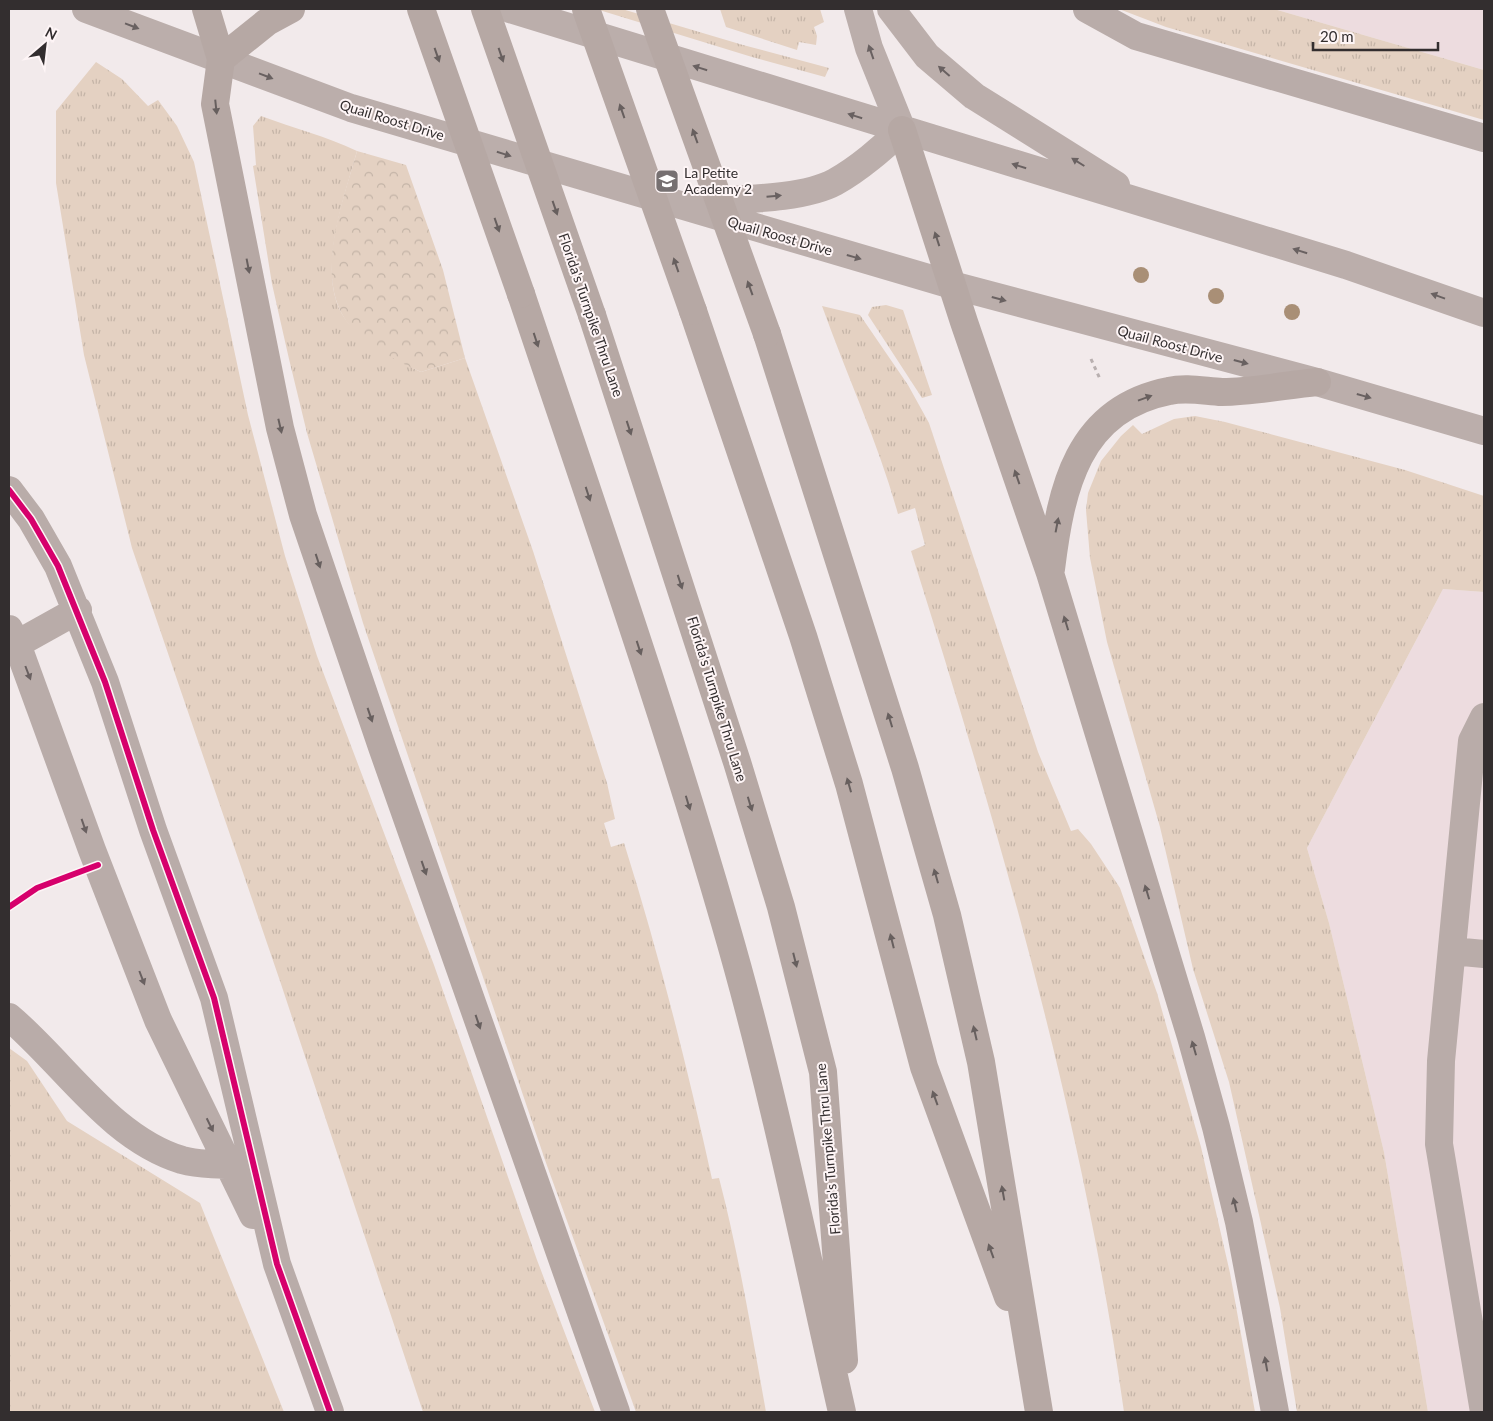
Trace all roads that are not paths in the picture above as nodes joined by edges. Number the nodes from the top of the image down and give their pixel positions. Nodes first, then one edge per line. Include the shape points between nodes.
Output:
1 (86, 9) edge
2 (206, 9) edge
3 (291, 9) edge
4 (421, 9) edge
5 (485, 9) edge
6 (510, 9) edge
7 (586, 9) edge
8 (650, 9) edge
9 (858, 9) edge
10 (891, 9) edge
11 (1087, 9) edge
12 (221, 59) junction
13 (902, 130) junction
14 (1484, 138) edge
15 (673, 204) junction
16 (1150, 205) junction
17 (952, 286) junction
18 (1484, 313) edge
19 (1317, 382) junction
20 (1484, 431) edge
21 (9, 490) edge
22 (1050, 573) junction
23 (78, 610) junction
24 (13, 636) edge
25 (1484, 717) edge
26 (1452, 951) junction
27 (1484, 954) edge
28 (9, 1017) edge
29 (241, 1165) junction
30 (1032, 1362) junction
31 (1482, 1385) edge
32 (330, 1412) edge
33 (616, 1412) edge
34 (842, 1412) edge
35 (848, 1412) edge
36 (1039, 1412) edge
37 (1275, 1412) edge
38 (1484, 1412) edge

1 -> 12 main road, Quail Roost Drive
2 - 12 highway
3 - 12 highway via 267,22
4 -> 34 highway, bridge via 632,626 726,924 767,1083
5 -> 35 highway, Florida's Turnpike Thru Lane, bridge via 592,315 737,762 781,908 824,1072
13 -> 6 main road
30 -> 7 highway, bridge via 924,1067 849,784 803,636
30 -> 8 highway, bridge via 981,1062 947,915 902,758 767,334
13 -> 9 main road via 869,48
16 -> 10 main road via 974,96 927,56
11 - 14 street via 1136,36
12 -> 15 main road, Quail Roost Drive via 351,108
12 -> 33 highway via 215,104 280,428 303,514 388,766
15 -> 13 main road via 795,194 834,183 864,163
16 -> 13 main road
17 -> 13 highway
15 -> 17 main road, Quail Roost Drive
18 -> 16 main road via 1346,265
17 -> 19 main road, Quail Roost Drive
22 -> 17 highway
19 -> 20 main road, Quail Roost Drive
22 -> 19 highway via 1063,496 1073,468 1102,425 1125,406 1170,390 1223,392
21 - 23 street via 31,519
37 -> 22 highway via 1242,1240 1216,1127
23 - 24 street
23 - 29 street via 106,682 152,830 214,998
24 -> 29 street via 158,1020
25 - 26 street via 1472,741
26 - 27 street
26 - 31 street via 1441,1061 1440,1144
28 - 29 street via 98,1107 152,1146 183,1160
29 - 32 street
30 - 36 highway
31 - 38 street

